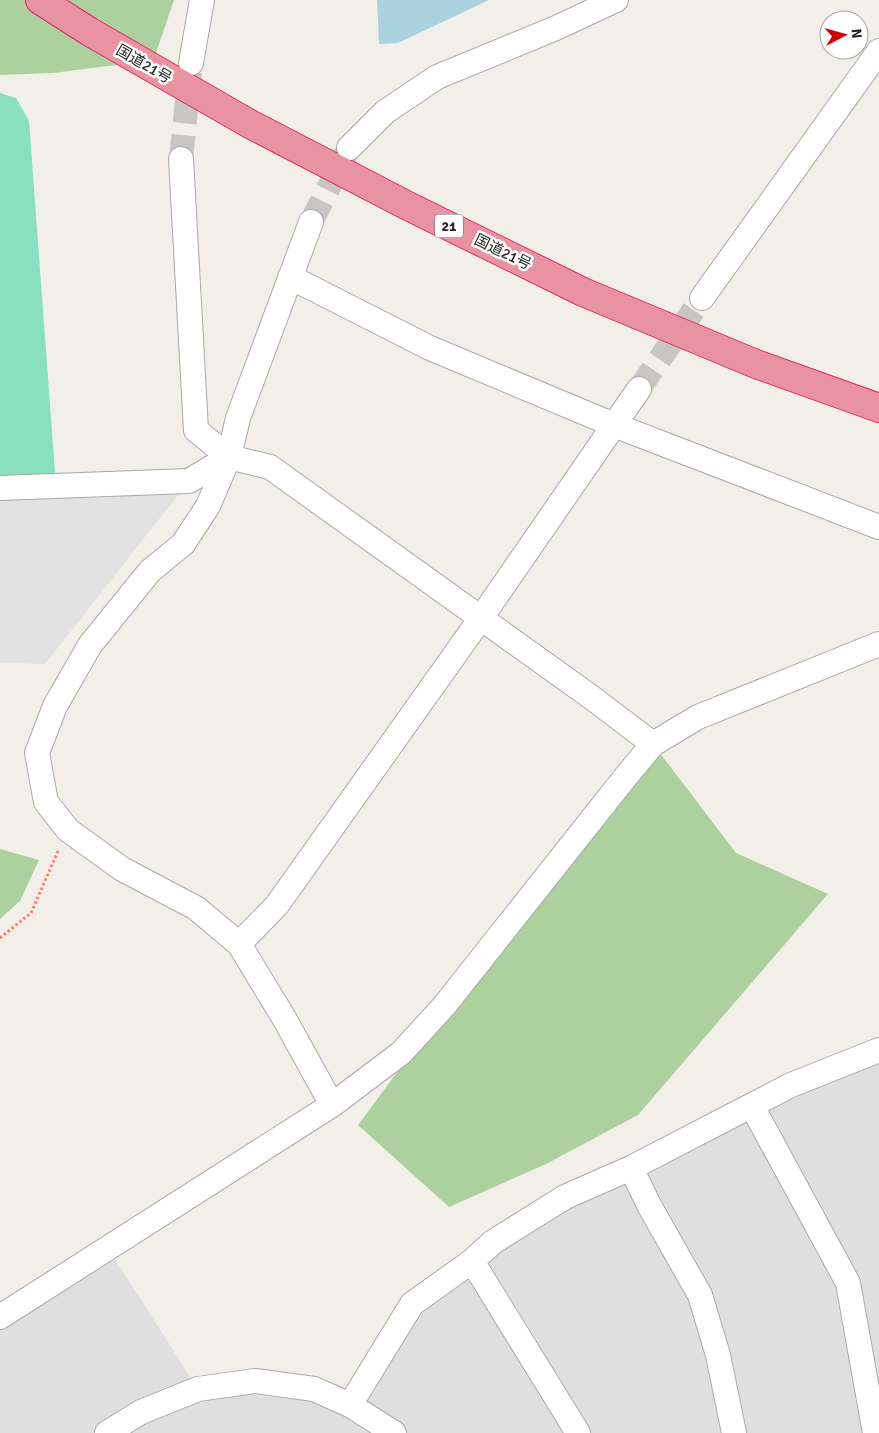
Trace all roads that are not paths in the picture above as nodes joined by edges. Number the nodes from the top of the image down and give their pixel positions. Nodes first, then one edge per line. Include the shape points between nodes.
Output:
1 (40, 0) edge
2 (202, 0) edge
3 (616, 0) edge
4 (879, 51) edge
5 (191, 63) tunnel mouth
6 (349, 148) tunnel mouth
7 (181, 159) tunnel mouth
8 (311, 222) tunnel mouth
9 (290, 277) junction
10 (702, 298) tunnel mouth
11 (639, 389) tunnel mouth
12 (879, 408) edge
13 (614, 425) junction
14 (229, 457) junction
15 (0, 488) edge
16 (879, 527) edge
17 (481, 618) junction
18 (879, 644) edge
19 (653, 744) junction
20 (239, 944) junction
21 (879, 1051) edge
22 (332, 1105) junction
23 (752, 1106) junction
24 (631, 1168) junction
25 (472, 1261) junction
26 (0, 1317) edge
27 (350, 1405) junction
28 (107, 1433) edge
29 (394, 1433) edge
30 (578, 1433) edge
31 (734, 1433) edge
32 (875, 1433) edge

1 - 12 highway, 国道21号 / 21 via 250,124 583,292 756,364
2 - 5 street
3 - 6 street via 438,77 385,112
4 - 10 street
7 - 14 street via 196,430
8 - 9 street
9 - 13 street via 430,348
9 - 14 street via 238,418
11 - 13 street
13 - 16 street
13 - 17 street
14 - 15 street via 189,481
14 - 17 street via 270,467
14 - 20 street via 208,506 183,544 150,570 90,645 55,706 37,753 46,802 68,830 122,869 196,908
17 - 19 street
17 - 20 street via 277,904
18 - 19 street via 698,717
19 - 22 street via 444,1006 401,1054
20 - 22 street
21 - 23 street via 792,1085
22 - 26 street
23 - 24 street
23 - 32 street via 848,1283
24 - 25 street via 565,1197 493,1242
24 - 31 street via 700,1294 718,1355
25 - 27 street via 412,1304
25 - 30 street
27 - 28 street via 314,1389 255,1381 198,1389 141,1412
27 - 29 street

